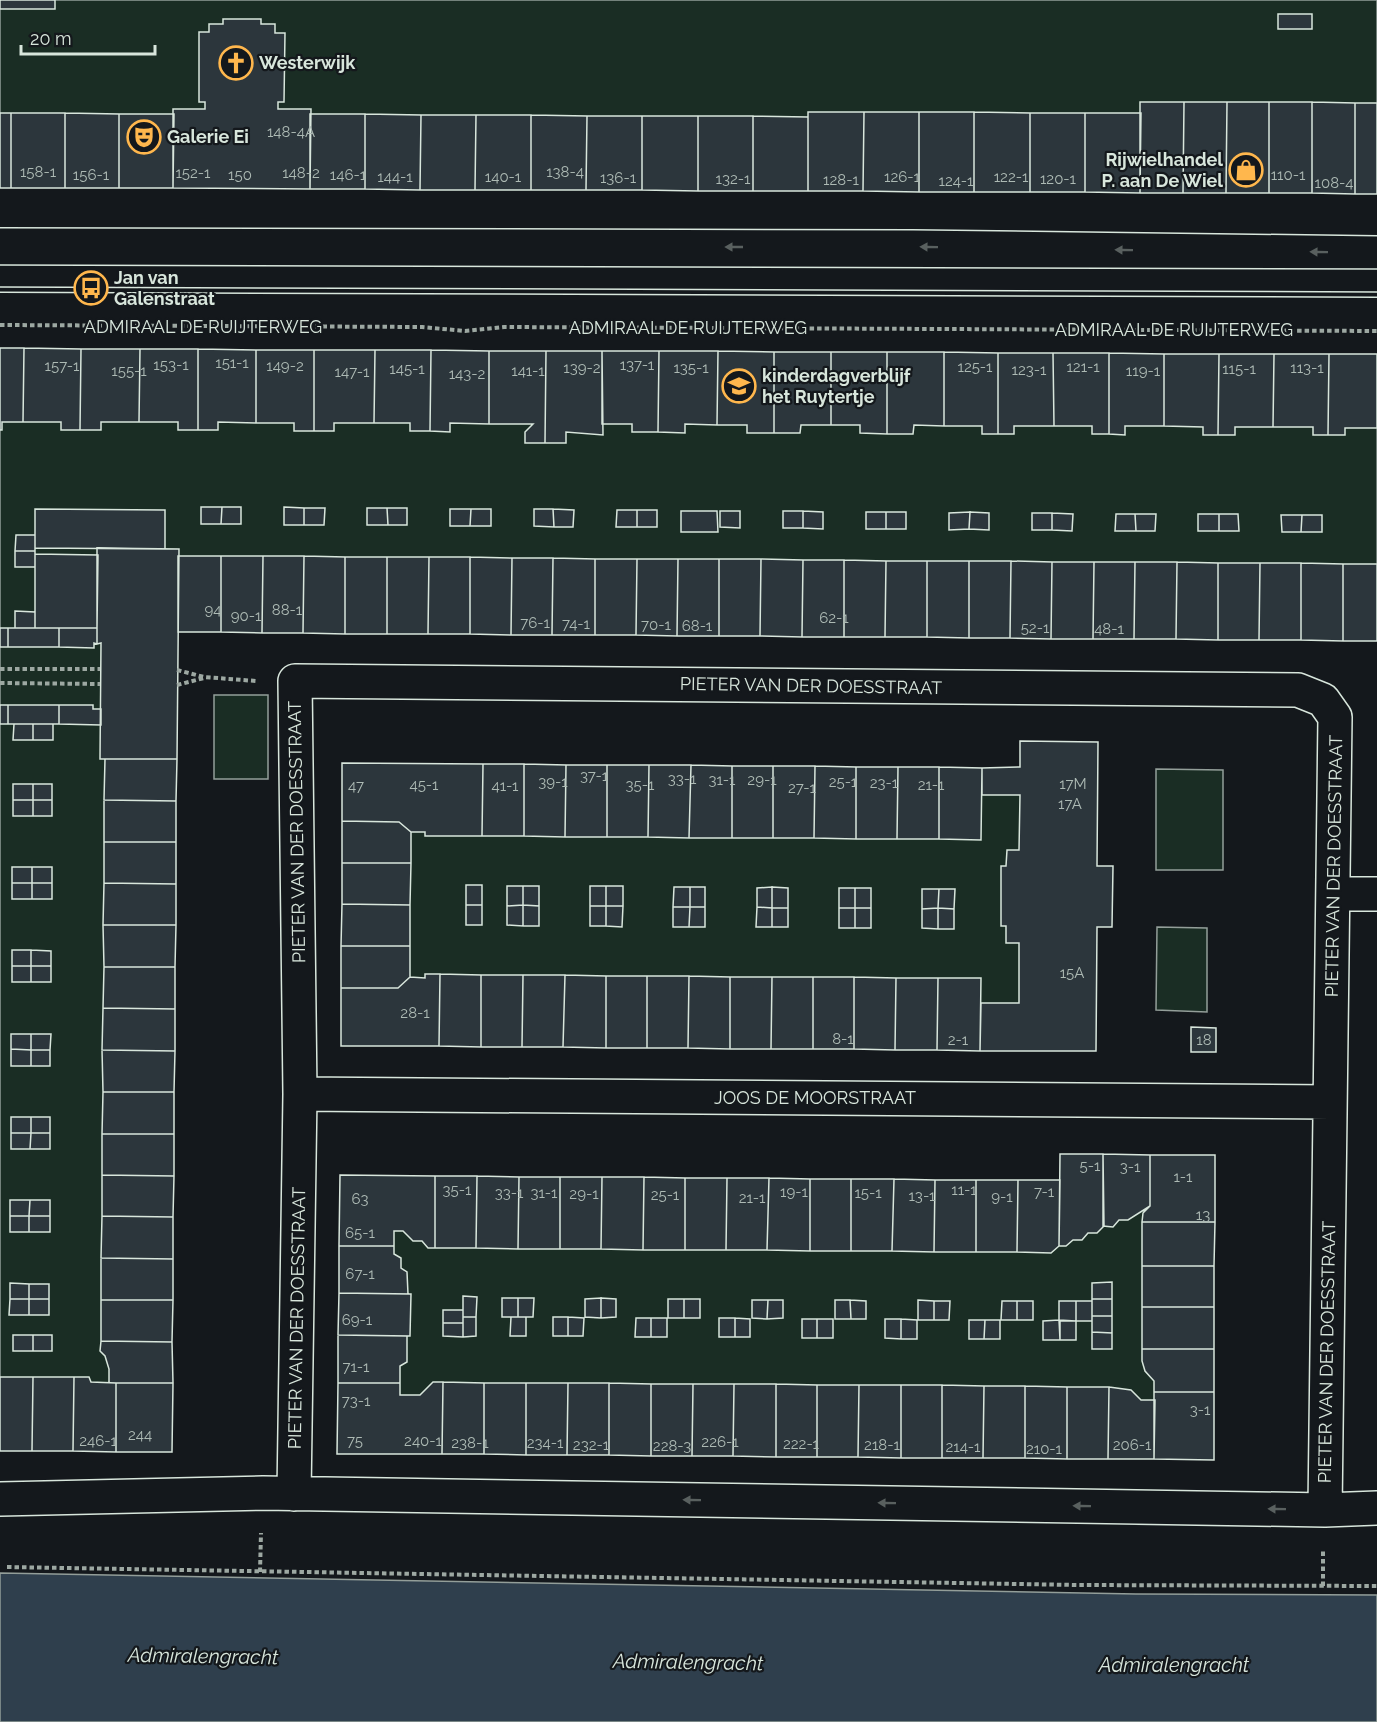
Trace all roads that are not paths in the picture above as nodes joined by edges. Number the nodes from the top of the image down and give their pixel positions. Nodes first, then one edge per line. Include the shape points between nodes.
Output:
1 (0, 245) edge
2 (1377, 253) edge
3 (0, 275) edge
4 (1377, 280) edge
5 (1334, 894) junction
6 (1377, 894) edge
7 (300, 1094) junction
8 (1330, 1102) junction
9 (294, 1494) junction
10 (0, 1499) edge
11 (1377, 1508) edge
12 (1324, 1510) junction

2 -> 1 street via 902,247
3 - 4 street
5 - 6 street
5 - 7 street, PIETER VAN DER DOESSTRAAT via 1335,717 1323,700 1298,690 296,681
5 - 8 street, PIETER VAN DER DOESSTRAAT
7 - 8 street, JOOS DE MOORSTRAAT
7 - 9 street, PIETER VAN DER DOESSTRAAT
8 - 12 street, PIETER VAN DER DOESSTRAAT
9 - 10 street
12 -> 9 street
11 - 12 street

